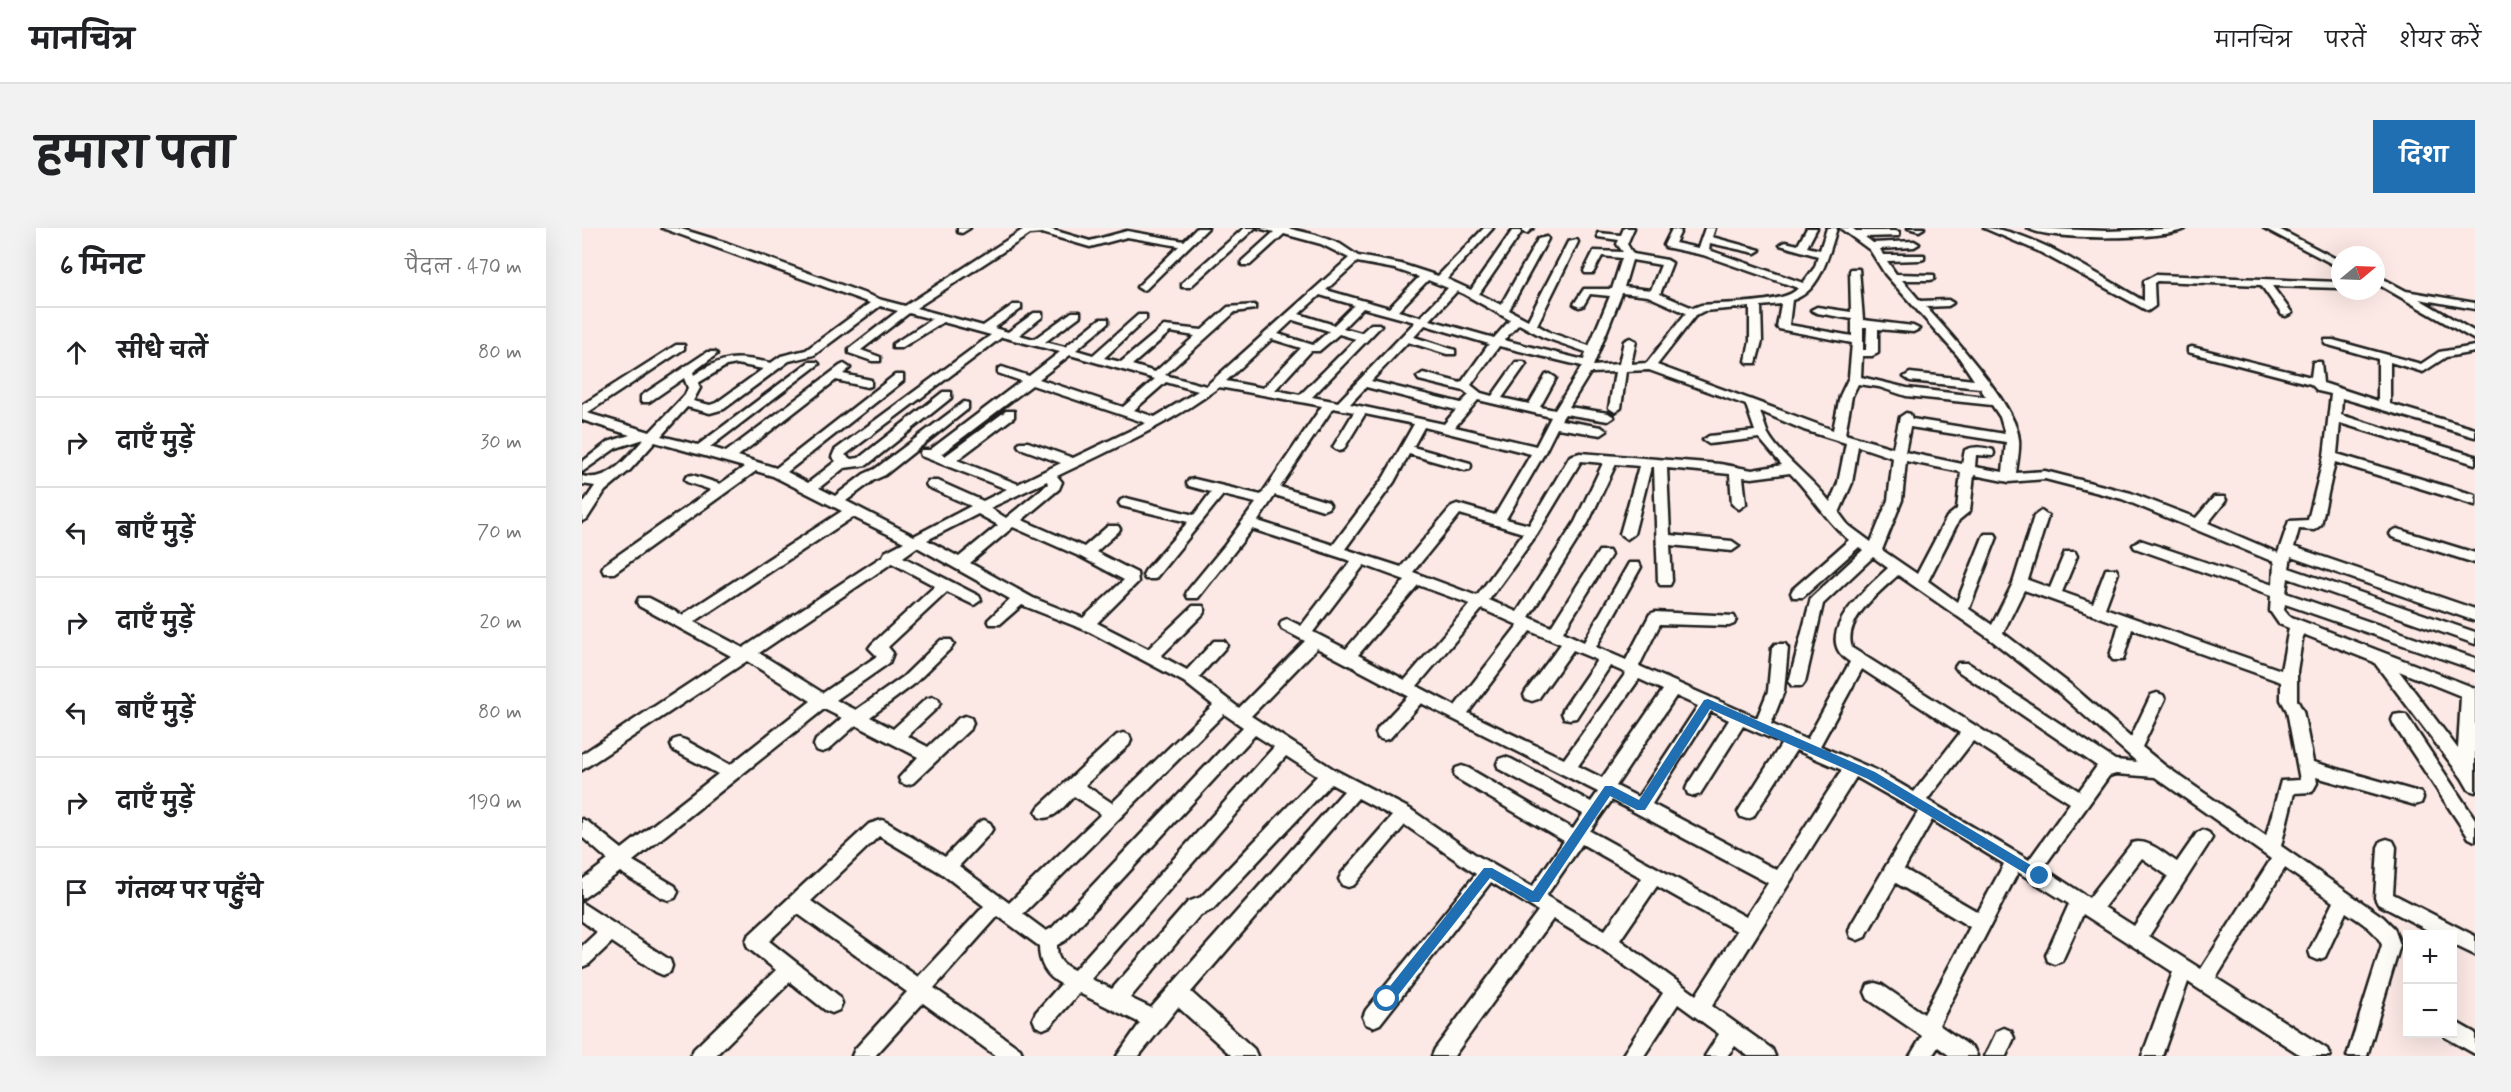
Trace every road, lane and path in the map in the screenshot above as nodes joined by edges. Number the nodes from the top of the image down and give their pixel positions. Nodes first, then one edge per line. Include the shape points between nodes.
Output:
1 (667, 228) edge
2 (1203, 228) edge
3 (1250, 228) edge
4 (1263, 228) edge
5 (1812, 228) edge
6 (1832, 228) edge
7 (1913, 228) edge
8 (1918, 228) edge
9 (2033, 228) edge
10 (2181, 228) edge
11 (2269, 228) edge
12 (2284, 228) edge
13 (1489, 229) edge
14 (1994, 229) edge
15 (1283, 230) junction
16 (1524, 230) edge
17 (2147, 230) edge
18 (1676, 231) dead end
19 (1850, 231) edge
20 (2105, 231) edge
21 (1627, 233) edge
22 (1708, 233) edge
23 (1895, 234) dead end
24 (1572, 235) edge
25 (1602, 235) dead end
26 (1739, 238) dead end
27 (1543, 239) dead end
28 (1185, 244) junction
29 (1914, 244) dead end
30 (1785, 245) dead end
31 (1871, 246) junction
32 (1801, 249) junction
33 (1755, 250) dead end
34 (1706, 252) junction
35 (2331, 253) edge
36 (1824, 254) junction
37 (1628, 256) junction
38 (1920, 257) dead end
39 (1355, 258) junction
40 (1881, 258) junction
41 (2331, 261) edge
42 (1246, 263) dead end
43 (1589, 272) dead end
44 (1855, 272) dead end
45 (1426, 276) junction
46 (1894, 277) junction
47 (1930, 277) dead end
48 (1440, 280) junction
49 (2265, 283) junction
50 (1186, 285) dead end
51 (2331, 285) edge
52 (1143, 287) dead end
53 (1455, 287) junction
54 (1805, 287) junction
55 (2386, 288) edge
56 (1617, 291) junction
57 (1320, 292) junction
58 (1655, 294) junction
59 (1473, 295) junction
60 (1787, 300) junction
61 (878, 302) junction
62 (1362, 303) junction
63 (1755, 303) junction
64 (1948, 303) dead end
65 (1580, 304) dead end
66 (1918, 304) junction
67 (2475, 306) edge
68 (1017, 307) dead end
69 (1251, 307) dead end
70 (906, 310) junction
71 (1817, 310) dead end
72 (1392, 311) junction
73 (1503, 311) junction
74 (1693, 312) junction
75 (2286, 313) dead end
76 (1076, 314) dead end
77 (1038, 315) dead end
78 (1293, 316) junction
79 (1142, 317) dead end
80 (1517, 318) junction
81 (941, 319) junction
82 (1423, 320) junction
83 (1857, 320) junction
84 (1104, 321) dead end
85 (1873, 325) junction
86 (1375, 326) dead end
87 (1913, 329) dead end
88 (984, 330) junction
89 (1336, 330) junction
90 (1539, 331) junction
91 (1204, 334) junction
92 (1004, 335) junction
93 (1271, 335) junction
94 (2475, 337) edge
95 (1364, 338) junction
96 (1406, 338) junction
97 (1857, 340) junction
98 (1630, 341) dead end
99 (1496, 342) junction
100 (2329, 342) dead end
101 (1036, 343) junction
102 (897, 346) dead end
103 (680, 347) dead end
104 (1309, 347) junction
105 (2475, 349) edge
106 (2192, 350) dead end
107 (1068, 351) junction
108 (1592, 351) junction
109 (1450, 352) dead end
110 (1856, 353) junction
111 (711, 354) dead end
112 (2384, 358) junction
113 (876, 359) dead end
114 (1095, 359) junction
115 (1752, 361) dead end
116 (813, 364) dead end
117 (1520, 364) dead end
118 (2317, 364) dead end
119 (1650, 366) junction
120 (772, 367) junction
121 (1123, 367) junction
122 (1587, 367) junction
123 (844, 368) dead end
124 (1622, 368) junction
125 (1002, 371) dead end
126 (642, 372) junction
127 (689, 376) junction
128 (834, 376) junction
129 (1160, 377) junction
130 (1423, 377) dead end
131 (1910, 377) dead end
132 (899, 378) dead end
133 (1550, 378) dead end
134 (1854, 380) junction
135 (671, 381) junction
136 (1032, 381) junction
137 (2317, 382) junction
138 (867, 383) dead end
139 (1363, 383) junction
140 (1984, 385) junction
141 (1212, 387) junction
142 (1465, 388) junction
143 (1266, 392) junction
144 (2337, 393) junction
145 (947, 395) dead end
146 (1477, 396) junction
147 (645, 399) dead end
148 (1303, 399) junction
149 (1495, 400) junction
150 (1995, 402) junction
151 (684, 403) junction
152 (1751, 403) junction
153 (1335, 405) junction
154 (964, 406) dead end
155 (2384, 406) junction
156 (996, 408) junction
157 (1464, 408) junction
158 (1533, 409) junction
159 (1361, 410) junction
160 (582, 411) edge
161 (1125, 411) junction
162 (582, 416) edge
163 (1558, 416) junction
164 (2334, 417) junction
165 (736, 422) junction
166 (1157, 422) junction
167 (1421, 422) junction
168 (765, 429) junction
169 (1447, 429) junction
170 (1601, 431) dead end
171 (2475, 433) edge
172 (1762, 434) junction
173 (648, 435) junction
174 (1838, 436) junction
175 (1709, 440) dead end
176 (2013, 440) junction
177 (1853, 441) junction
178 (1024, 445) dead end
179 (912, 447) junction
180 (1339, 447) dead end
181 (702, 449) junction
182 (1406, 449) junction
183 (1988, 453) dead end
184 (1538, 454) junction
185 (932, 455) junction
186 (1899, 455) junction
187 (2330, 456) junction
188 (728, 457) junction
189 (1611, 460) junction
190 (2475, 460) edge
191 (946, 461) junction
192 (847, 462) junction
193 (1073, 463) junction
194 (1653, 463) junction
195 (754, 465) junction
196 (1465, 466) dead end
197 (582, 468) edge
198 (1792, 468) junction
199 (1967, 470) junction
200 (1736, 471) junction
201 (778, 473) junction
202 (1049, 475) junction
203 (2008, 478) junction
204 (609, 479) junction
205 (692, 479) dead end
206 (582, 480) edge
207 (1194, 483) dead end
208 (933, 484) dead end
209 (721, 489) junction
210 (809, 489) junction
211 (1018, 489) junction
212 (1220, 489) junction
213 (1272, 489) junction
214 (2219, 500) dead end
215 (2475, 500) edge
216 (1264, 501) junction
217 (836, 502) junction
218 (1126, 503) dead end
219 (1740, 504) dead end
220 (1323, 505) dead end
221 (981, 507) junction
222 (852, 511) junction
223 (1832, 513) junction
224 (582, 516) edge
225 (2042, 516) dead end
226 (1197, 520) junction
227 (1498, 521) junction
228 (1009, 523) junction
229 (1250, 523) junction
230 (2199, 524) junction
231 (1113, 529) dead end
232 (1532, 531) junction
233 (1627, 534) dead end
234 (2397, 534) dead end
235 (1990, 537) dead end
236 (1663, 539) junction
237 (915, 540) junction
238 (1858, 540) junction
239 (2140, 545) dead end
240 (1732, 546) dead end
241 (1336, 551) junction
242 (1873, 551) junction
243 (1086, 553) junction
244 (1604, 555) dead end
245 (890, 556) junction
246 (2070, 556) dead end
247 (2475, 558) edge
248 (1361, 559) junction
249 (2283, 561) junction
250 (960, 564) junction
251 (1634, 567) dead end
252 (1897, 567) junction
253 (609, 569) dead end
254 (2111, 573) dead end
255 (1150, 575) dead end
256 (1409, 576) junction
257 (1665, 581) dead end
258 (1920, 583) junction
259 (2020, 583) junction
260 (945, 585) junction
261 (1798, 593) dead end
262 (1193, 594) dead end
263 (2054, 595) junction
264 (2279, 595) junction
265 (1021, 598) junction
266 (2427, 598) junction
267 (974, 600) dead end
268 (644, 602) dead end
269 (1480, 602) junction
270 (1198, 610) dead end
271 (1960, 611) junction
272 (2097, 611) junction
273 (2475, 615) edge
274 (995, 620) dead end
275 (1730, 620) dead end
276 (1524, 621) junction
277 (2127, 621) junction
278 (683, 622) junction
279 (2427, 622) junction
280 (1086, 624) junction
281 (1287, 625) dead end
282 (2297, 626) junction
283 (1554, 634) junction
284 (1995, 635) junction
285 (1309, 637) junction
286 (2475, 638) edge
287 (1571, 641) junction
288 (946, 644) dead end
289 (1219, 645) dead end
290 (1588, 648) junction
291 (1780, 648) dead end
292 (744, 654) junction
293 (2118, 656) dead end
294 (1149, 657) junction
295 (1348, 657) junction
296 (1607, 658) junction
297 (2380, 658) junction
298 (1859, 660) junction
299 (2475, 664) edge
300 (1963, 667) dead end
301 (1633, 669) junction
302 (1188, 678) junction
303 (2289, 679) junction
304 (1797, 682) dead end
305 (1673, 688) junction
306 (1413, 692) junction
307 (2472, 694) edge
308 (1532, 695) dead end
309 (2157, 699) dead end
310 (823, 701) junction
311 (932, 703) dead end
312 (1708, 703) junction
313 (1223, 705) junction
314 (1570, 713) dead end
315 (1457, 715) junction
316 (856, 718) junction
317 (1739, 718) junction
318 (2400, 720) dead end
319 (1247, 721) junction
320 (965, 723) dead end
321 (1761, 728) junction
322 (1971, 731) junction
323 (1384, 733) dead end
324 (894, 738) junction
325 (1123, 740) dead end
326 (1792, 742) junction
327 (822, 745) dead end
328 (679, 746) dead end
329 (1285, 746) junction
330 (1810, 749) junction
331 (2133, 749) junction
332 (930, 756) junction
333 (582, 763) edge
334 (1505, 764) dead end
335 (2112, 767) junction
336 (1567, 768) junction
337 (1853, 768) junction
338 (2306, 768) junction
339 (2158, 770) junction
340 (731, 773) junction
341 (1462, 773) dead end
342 (1329, 775) junction
343 (906, 778) dead end
344 (2470, 779) edge
345 (1073, 786) junction
346 (1357, 788) junction
347 (1607, 789) junction
348 (1694, 789) dead end
349 (2415, 798) dead end
350 (2081, 801) junction
351 (1923, 805) junction
352 (1641, 807) junction
353 (1045, 812) dead end
354 (1593, 812) junction
355 (1747, 812) dead end
356 (1113, 813) junction
357 (1404, 814) junction
358 (582, 827) edge
359 (984, 828) dead end
360 (2475, 833) edge
361 (1577, 836) junction
362 (2203, 838) dead end
363 (2387, 847) dead end
364 (2277, 854) junction
365 (621, 861) junction
366 (2015, 861) junction
367 (946, 867) junction
368 (1892, 871) junction
369 (2031, 871) junction
370 (1488, 872) junction
371 (2179, 873) junction
372 (1654, 876) junction
373 (1348, 879) dead end
374 (1781, 881) junction
375 (582, 891) edge
376 (669, 892) dead end
377 (2343, 900) junction
378 (798, 903) junction
379 (1543, 903) junction
380 (2085, 906) junction
381 (1002, 910) junction
382 (582, 911) edge
383 (1982, 924) junction
384 (1747, 927) junction
385 (611, 931) junction
386 (1858, 931) dead end
387 (2136, 939) junction
388 (1048, 940) junction
389 (1608, 942) junction
390 (2475, 946) edge
391 (2318, 951) dead end
392 (2055, 955) dead end
393 (582, 958) edge
394 (663, 966) dead end
395 (790, 969) junction
396 (2183, 969) junction
397 (1075, 981) junction
398 (2203, 982) junction
399 (920, 990) junction
400 (1676, 990) junction
401 (1875, 992) dead end
402 (1177, 993) junction
403 (1115, 1001) junction
404 (832, 1003) dead end
405 (1700, 1007) junction
406 (1373, 1017) dead end
407 (1043, 1019) dead end
408 (1154, 1020) junction
409 (1931, 1031) junction
410 (1733, 1032) junction
411 (2457, 1033) edge
412 (2004, 1038) dead end
413 (2475, 1044) edge
414 (701, 1056) edge
415 (862, 1056) edge
416 (1013, 1056) edge
417 (1127, 1056) edge
418 (1247, 1056) edge
419 (1442, 1056) edge
420 (1632, 1056) edge
421 (1715, 1056) edge
422 (1765, 1056) edge
423 (1920, 1056) edge
424 (1967, 1056) edge
425 (1995, 1056) edge
426 (2152, 1056) edge
427 (2320, 1056) edge
428 (2357, 1056) edge

1 - 61 street
2 - 28 street
3 - 50 street
4 - 15 street
5 - 32 street
6 - 36 street
7 - 8 street
9 - 20 street
10 - 17 street
11 - 41 street
12 - 35 street
13 - 48 street
14 - 49 street via 2042,249 2144,307 2150,306 2152,279
15 - 39 street via 1345,249
15 - 42 street
16 - 59 street
17 - 20 street
18 - 34 street via 1669,245
19 - 23 street
19 - 31 street
21 - 25 street
21 - 37 street via 1622,245
22 - 26 street
22 - 33 street
22 - 34 street via 1703,249
24 - 90 street
27 - 73 street
28 - 52 street
28 - 70 street via 1127,234 1093,244 1034,230
29 - 31 street
30 - 32 street
31 - 40 street
32 - 36 street
34 - 54 street
36 - 54 street via 1820,267
37 - 43 street via 1598,253
37 - 56 street
37 - 58 street via 1667,263
38 - 40 street
39 - 45 street
39 - 57 street
40 - 46 street
44 - 83 street
45 - 48 street
45 - 72 street
46 - 47 street
46 - 66 street
48 - 53 street
49 - 51 street
49 - 75 street
53 - 59 street
53 - 82 street
54 - 60 street
55 - 67 street
55 - 94 street
56 - 58 street
56 - 65 street via 1588,291
56 - 108 street
57 - 62 street
57 - 78 street
58 - 74 street
59 - 73 street
60 - 63 street
60 - 97 street via 1783,327
61 - 70 street
61 - 120 street via 810,354 787,356
62 - 72 street
62 - 89 street
63 - 74 street via 1712,305
63 - 115 street
64 - 66 street
66 - 140 street
68 - 88 street
69 - 91 street via 1232,309
70 - 81 street
70 - 113 street via 853,351
71 - 83 street
72 - 82 street
73 - 80 street
74 - 119 street
76 - 101 street
77 - 92 street
78 - 89 street
78 - 93 street
79 - 114 street
80 - 90 street
80 - 99 street
81 - 88 street
81 - 102 street
82 - 96 street
82 - 99 street
83 - 85 street
83 - 97 street
84 - 107 street
85 - 87 street
85 - 110 street via 1872,353
86 - 95 street
88 - 92 street
89 - 95 street
89 - 104 street via 1317,348
90 - 108 street
91 - 121 street via 1168,328
91 - 129 street
92 - 101 street
92 - 192 street via 840,453 838,457
93 - 104 street
93 - 141 street
95 - 148 street
96 - 109 street
96 - 139 street
97 - 110 street
98 - 124 street
99 - 122 street
99 - 142 street
100 - 112 street
101 - 107 street
103 - 126 street
104 - 143 street
105 - 112 street via 2443,354 2423,368
106 - 137 street
107 - 114 street
107 - 136 street
108 - 122 street
110 - 134 street
111 - 127 street
112 - 155 street
114 - 121 street
116 - 165 street
117 - 149 street
118 - 137 street
119 - 124 street
119 - 152 street
120 - 127 street via 732,359
120 - 151 street via 716,408
121 - 129 street
122 - 124 street
122 - 163 street
123 - 128 street
124 - 163 street via 1612,413
125 - 136 street
126 - 135 street
126 - 160 street
127 - 135 street
127 - 151 street via 693,393
128 - 138 street
128 - 168 street
129 - 141 street
129 - 161 street
130 - 142 street
131 - 140 street
132 - 201 street
133 - 158 street
134 - 150 street via 1906,392
134 - 174 street via 1846,396
135 - 147 street
136 - 156 street
136 - 161 street
137 - 144 street via 2319,387
139 - 153 street
139 - 157 street
140 - 150 street
141 - 143 street
141 - 166 street
142 - 146 street
143 - 148 street
144 - 155 street
144 - 164 street
145 - 192 street via 862,462
146 - 149 street
146 - 157 street
148 - 153 street
149 - 158 street
150 - 176 street via 2006,417
151 - 173 street
152 - 172 street
152 - 174 street
153 - 159 street
153 - 213 street via 1295,451
154 - 179 street
155 - 171 street
156 - 185 street
156 - 191 street via 1016,416
157 - 169 street
158 - 163 street
159 - 167 street
159 - 180 street
161 - 166 street
162 - 173 street
163 - 170 street
163 - 184 street
164 - 187 street
164 - 190 street
165 - 168 street
165 - 181 street
166 - 193 street
167 - 169 street
167 - 182 street
168 - 188 street
169 - 184 street
172 - 175 street
172 - 198 street
173 - 181 street
173 - 197 street via 612,445
173 - 204 street via 625,467
174 - 177 street
176 - 186 street via 1906,419
176 - 203 street
177 - 186 street
177 - 223 street via 1845,483
178 - 193 street
179 - 185 street
179 - 217 street
181 - 188 street
182 - 196 street
182 - 241 street via 1385,485
183 - 199 street via 1971,451
184 - 227 street
185 - 191 street
186 - 199 street
186 - 242 street via 1895,500
187 - 215 street
187 - 249 street via 2314,525 2294,524
188 - 195 street
189 - 194 street
189 - 232 street via 1575,459
189 - 276 street via 1581,523
191 - 211 street
192 - 210 street
193 - 202 street
194 - 200 street
194 - 233 street
194 - 236 street
195 - 201 street
195 - 209 street
198 - 200 street via 1752,474
198 - 223 street
199 - 203 street
199 - 258 street via 1963,511 1954,517
200 - 219 street
201 - 210 street
202 - 211 street
202 - 228 street via 1054,486
203 - 230 street via 2045,474 2126,496
204 - 206 street
204 - 224 street
205 - 209 street
207 - 212 street
208 - 221 street
209 - 253 street
210 - 217 street
211 - 221 street
212 - 216 street
212 - 226 street
213 - 216 street
213 - 220 street
214 - 230 street
216 - 229 street
217 - 222 street
218 - 226 street
221 - 228 street
221 - 237 street
222 - 237 street
222 - 278 street
223 - 238 street
225 - 259 street
226 - 255 street
227 - 232 street
227 - 256 street via 1455,510
228 - 243 street
228 - 250 street
229 - 241 street
229 - 262 street
230 - 249 street
231 - 243 street
232 - 269 street
234 - 247 street
235 - 271 street
236 - 240 street
236 - 257 street
237 - 245 street
237 - 250 street
238 - 242 street
238 - 261 street
239 - 264 street
241 - 248 street
242 - 252 street
242 - 304 street via 1816,602
243 - 280 street via 1130,574 1132,579
244 - 283 street
245 - 260 street
245 - 292 street
246 - 263 street
248 - 256 street
248 - 285 street
249 - 264 street
249 - 266 street
249 - 279 street
250 - 265 street
251 - 290 street
252 - 258 street
252 - 298 street via 1847,621 1843,647
254 - 272 street
256 - 269 street
256 - 295 street
258 - 271 street
259 - 263 street
259 - 284 street
260 - 267 street
260 - 310 street via 879,645 884,659
263 - 272 street
264 - 282 street via 2279,615
264 - 299 street
265 - 274 street
265 - 280 street
266 - 273 street
266 - 279 street
268 - 278 street
269 - 276 street
269 - 306 street
270 - 294 street
271 - 284 street
272 - 277 street
275 - 301 street via 1655,618
276 - 283 street
276 - 315 street
277 - 293 street
277 - 303 street
278 - 292 street
279 - 286 street
280 - 294 street
281 - 285 street
282 - 297 street
282 - 303 street
283 - 287 street
284 - 331 street
285 - 295 street
285 - 319 street
287 - 290 street
287 - 308 street
288 - 316 street via 908,681
289 - 302 street
290 - 296 street
291 - 321 street via 1776,691
292 - 310 street
292 - 333 street
294 - 302 street
295 - 306 street
296 - 301 street
296 - 314 street
297 - 307 street
297 - 344 street
298 - 322 street
298 - 330 street
300 - 335 street
301 - 305 street
301 - 336 street
302 - 313 street
303 - 338 street via 2289,700 2295,711
305 - 312 street
305 - 347 street
306 - 315 street
306 - 323 street
307 - 344 street
309 - 331 street
310 - 316 street
310 - 340 street
311 - 324 street
312 - 317 street
312 - 352 street
313 - 319 street
313 - 356 street
315 - 336 street
316 - 324 street
316 - 327 street
317 - 321 street
317 - 348 street
318 - 360 street
319 - 329 street
319 - 388 street via 1059,934
320 - 332 street
321 - 326 street
322 - 350 street
322 - 351 street
324 - 332 street
325 - 345 street
326 - 330 street
326 - 355 street
328 - 340 street
329 - 342 street
329 - 397 street
330 - 337 street
331 - 339 street
332 - 343 street
334 - 354 street
335 - 339 street
335 - 350 street via 2100,775
336 - 347 street
337 - 351 street
337 - 374 street
338 - 349 street
338 - 364 street via 2308,786 2287,786
339 - 364 street
340 - 365 street
341 - 361 street
342 - 346 street
342 - 403 street via 1207,903 1194,908
345 - 353 street
345 - 356 street
346 - 357 street
346 - 402 street
347 - 352 street
347 - 354 street
350 - 369 street
351 - 366 street
351 - 368 street
352 - 374 street
354 - 361 street
356 - 381 street
357 - 370 street
357 - 373 street
358 - 365 street
359 - 367 street
361 - 372 street
361 - 379 street
362 - 371 street
363 - 390 street via 2384,898
364 - 377 street
364 - 398 street
365 - 375 street
365 - 376 street
366 - 369 street
366 - 383 street
367 - 378 street via 879,828
367 - 381 street
368 - 383 street
368 - 386 street
369 - 380 street
370 - 379 street
370 - 406 street
371 - 380 street via 2138,849
371 - 387 street
372 - 384 street
372 - 389 street
374 - 384 street
377 - 391 street
377 - 428 street via 2377,923 2391,945
378 - 395 street via 755,942
378 - 399 street
379 - 389 street
379 - 419 street
380 - 387 street
380 - 392 street
381 - 388 street
381 - 399 street
382 - 385 street
383 - 409 street
384 - 405 street
385 - 393 street
385 - 394 street
387 - 396 street
388 - 397 street via 1050,964
389 - 400 street
395 - 404 street
395 - 414 street
396 - 398 street
396 - 426 street
397 - 403 street
397 - 407 street
398 - 427 street
399 - 415 street
399 - 416 street
400 - 405 street
400 - 420 street
401 - 409 street
402 - 408 street
402 - 418 street
403 - 408 street
405 - 410 street
408 - 417 street
409 - 423 street
409 - 424 street
410 - 421 street
410 - 422 street
411 - 413 street
412 - 425 street

